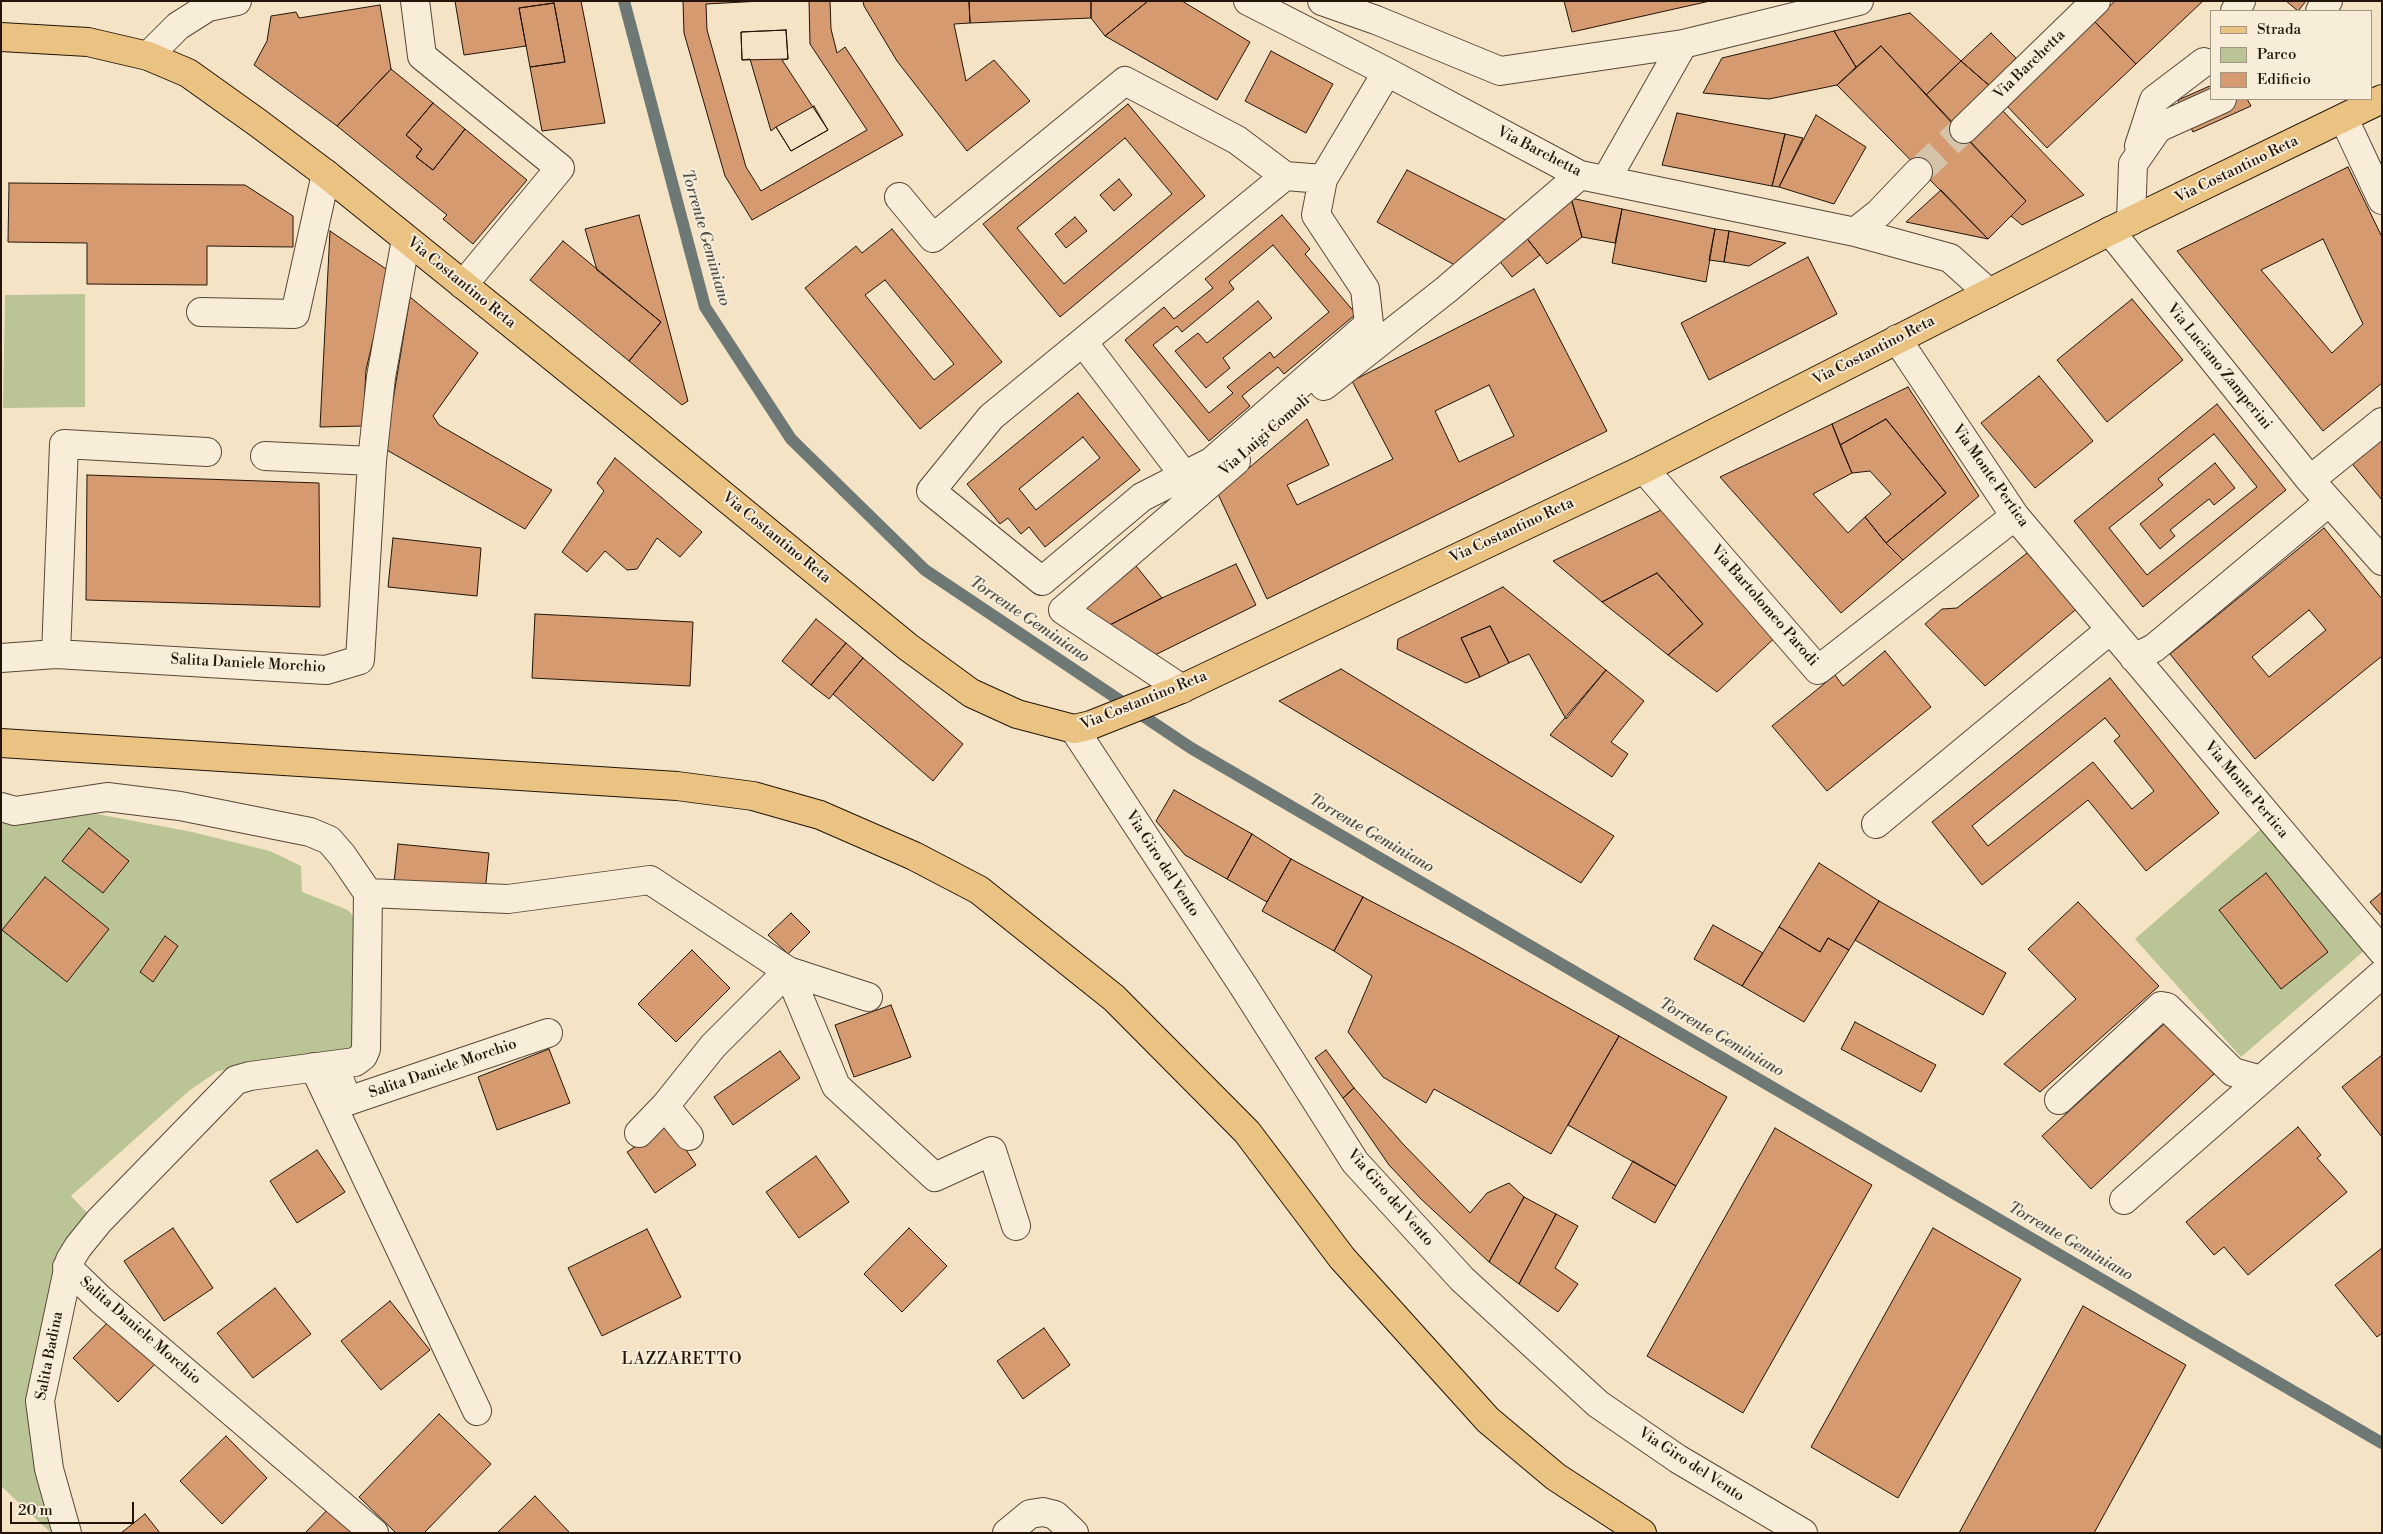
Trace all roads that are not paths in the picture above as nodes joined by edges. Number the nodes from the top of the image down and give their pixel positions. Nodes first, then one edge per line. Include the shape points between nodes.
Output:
1 (237, 1) edge
2 (415, 1) edge
3 (1248, 1) edge
4 (1322, 1) edge
5 (1858, 1) edge
6 (2096, 1) edge
7 (1, 37) edge
8 (1683, 44) junction
9 (148, 56) junction
10 (2209, 58) edge
11 (1388, 72) junction
12 (2220, 100) edge
13 (2373, 100) edge
14 (2344, 118) junction
15 (1964, 129) tunnel mouth
16 (2133, 164) junction
17 (1918, 172) tunnel mouth
18 (326, 174) junction
19 (1580, 175) junction
20 (1285, 176) junction
21 (1323, 179) junction
22 (1606, 180) junction
23 (899, 197) dead end
24 (2382, 200) edge
25 (2120, 226) junction
26 (1855, 232) junction
27 (406, 239) junction
28 (463, 285) junction
29 (1989, 293) junction
30 (201, 312) dead end
31 (1897, 338) junction
32 (1083, 342) junction
33 (2382, 422) edge
34 (207, 452) dead end
35 (264, 456) dead end
36 (372, 461) junction
37 (1644, 469) junction
38 (1184, 476) junction
39 (2310, 480) junction
40 (2329, 502) junction
41 (2015, 516) junction
42 (2382, 561) edge
43 (2110, 630) junction
44 (56, 654) junction
45 (1, 658) edge
46 (2134, 658) junction
47 (1180, 689) junction
48 (1083, 727) junction
49 (1, 742) edge
50 (1, 807) edge
51 (1876, 824) dead end
52 (368, 893) junction
53 (2382, 951) edge
54 (788, 971) junction
55 (2382, 974) edge
56 (868, 997) dead end
57 (548, 1033) dead end
58 (324, 1066) junction
59 (2260, 1080) junction
60 (2059, 1100) dead end
61 (666, 1106) junction
62 (639, 1133) dead end
63 (689, 1136) dead end
64 (2124, 1200) dead end
65 (1016, 1226) dead end
66 (68, 1267) junction
67 (477, 1411) dead end
68 (66, 1533) edge
69 (374, 1533) edge
70 (1007, 1533) edge
71 (1074, 1533) edge
72 (1642, 1533) edge
73 (1803, 1533) edge

1 - 9 street via 208,7 178,26
2 - 28 street via 422,56 560,168
3 - 11 street, Via Barchetta
4 - 8 street via 1500,71
5 - 8 street
6 - 15 street, Via Barchetta
7 - 9 main road, Via Costantino Reta via 88,42
8 - 22 street
9 - 18 main road, Via Costantino Reta via 188,73
10 - 16 street via 2154,100
11 - 19 street, Via Barchetta
11 - 21 street
12 - 16 street via 2158,128
13 - 14 main road, Via Costantino Reta
14 - 24 street
14 - 25 main road, Via Costantino Reta
16 - 25 street
17 - 26 street via 1879,213
18 - 27 main road, Via Costantino Reta
18 - 30 street via 294,314
19 - 22 street, Via Barchetta
19 - 47 street, Via Luigi Comoli via 1447,289 1306,400 1063,610
20 - 21 street
20 - 23 street via 1236,140 1125,81 933,238
20 - 32 street
21 - 38 street via 1316,215 1365,289 1369,324 1211,462
22 - 26 street, Via Barchetta
25 - 29 main road, Via Costantino Reta
25 - 39 street, Via Luciano Zamperini
26 - 29 street, Via Barchetta via 1950,258
27 - 28 main road, Via Costantino Reta
27 - 36 street, Salita Daniele Morchio via 382,377
28 - 48 main road, Via Costantino Reta via 908,648 971,693 1017,714
29 - 31 main road, Via Costantino Reta
31 - 37 main road, Via Costantino Reta
31 - 41 street, Via Monte Pertica
32 - 38 street
32 - 38 street via 991,417 931,491 1042,580 1142,497
33 - 39 street
34 - 44 street via 64,444
35 - 36 street
36 - 44 street, Salita Daniele Morchio via 360,660 326,670
37 - 41 street, Via Bartolomeo Parodi via 1818,670
37 - 47 main road, Via Costantino Reta
39 - 40 street, Via Luciano Zamperini
40 - 42 street, Via Luciano Zamperini
40 - 46 street via 2154,648
41 - 43 street, Via Monte Pertica
43 - 46 street, Via Monte Pertica
43 - 51 street
44 - 45 street, Salita Daniele Morchio
46 - 53 street, Via Monte Pertica
47 - 48 main road, Via Costantino Reta
48 - 73 street, Via Giro del Vento via 1355,1162 1462,1279 1598,1404 1678,1460
49 - 72 main road via 677,786 753,796 820,815 914,856 979,890 1114,998 1247,1132 1342,1258 1488,1420 1556,1477
50 - 52 street via 15,811 106,797 180,806 310,832 328,840
52 - 54 street via 508,899 650,880
52 - 58 street, Salita Daniele Morchio via 366,1049 356,1062
54 - 56 street
54 - 61 street via 713,1046
54 - 65 street via 836,1086 935,1177 992,1151
55 - 59 street
57 - 58 street, Salita Daniele Morchio via 348,1102
58 - 66 street, Salita Daniele Morchio via 236,1080 93,1228 73,1253
58 - 67 street
59 - 60 street via 2233,1072 2167,1007 2161,1006
59 - 64 street
61 - 62 street
61 - 63 street
66 - 68 street, Salita Badina via 40,1401 49,1469
66 - 69 street, Salita Daniele Morchio via 79,1280
70 - 71 street via 1030,1514 1043,1512 1055,1515

